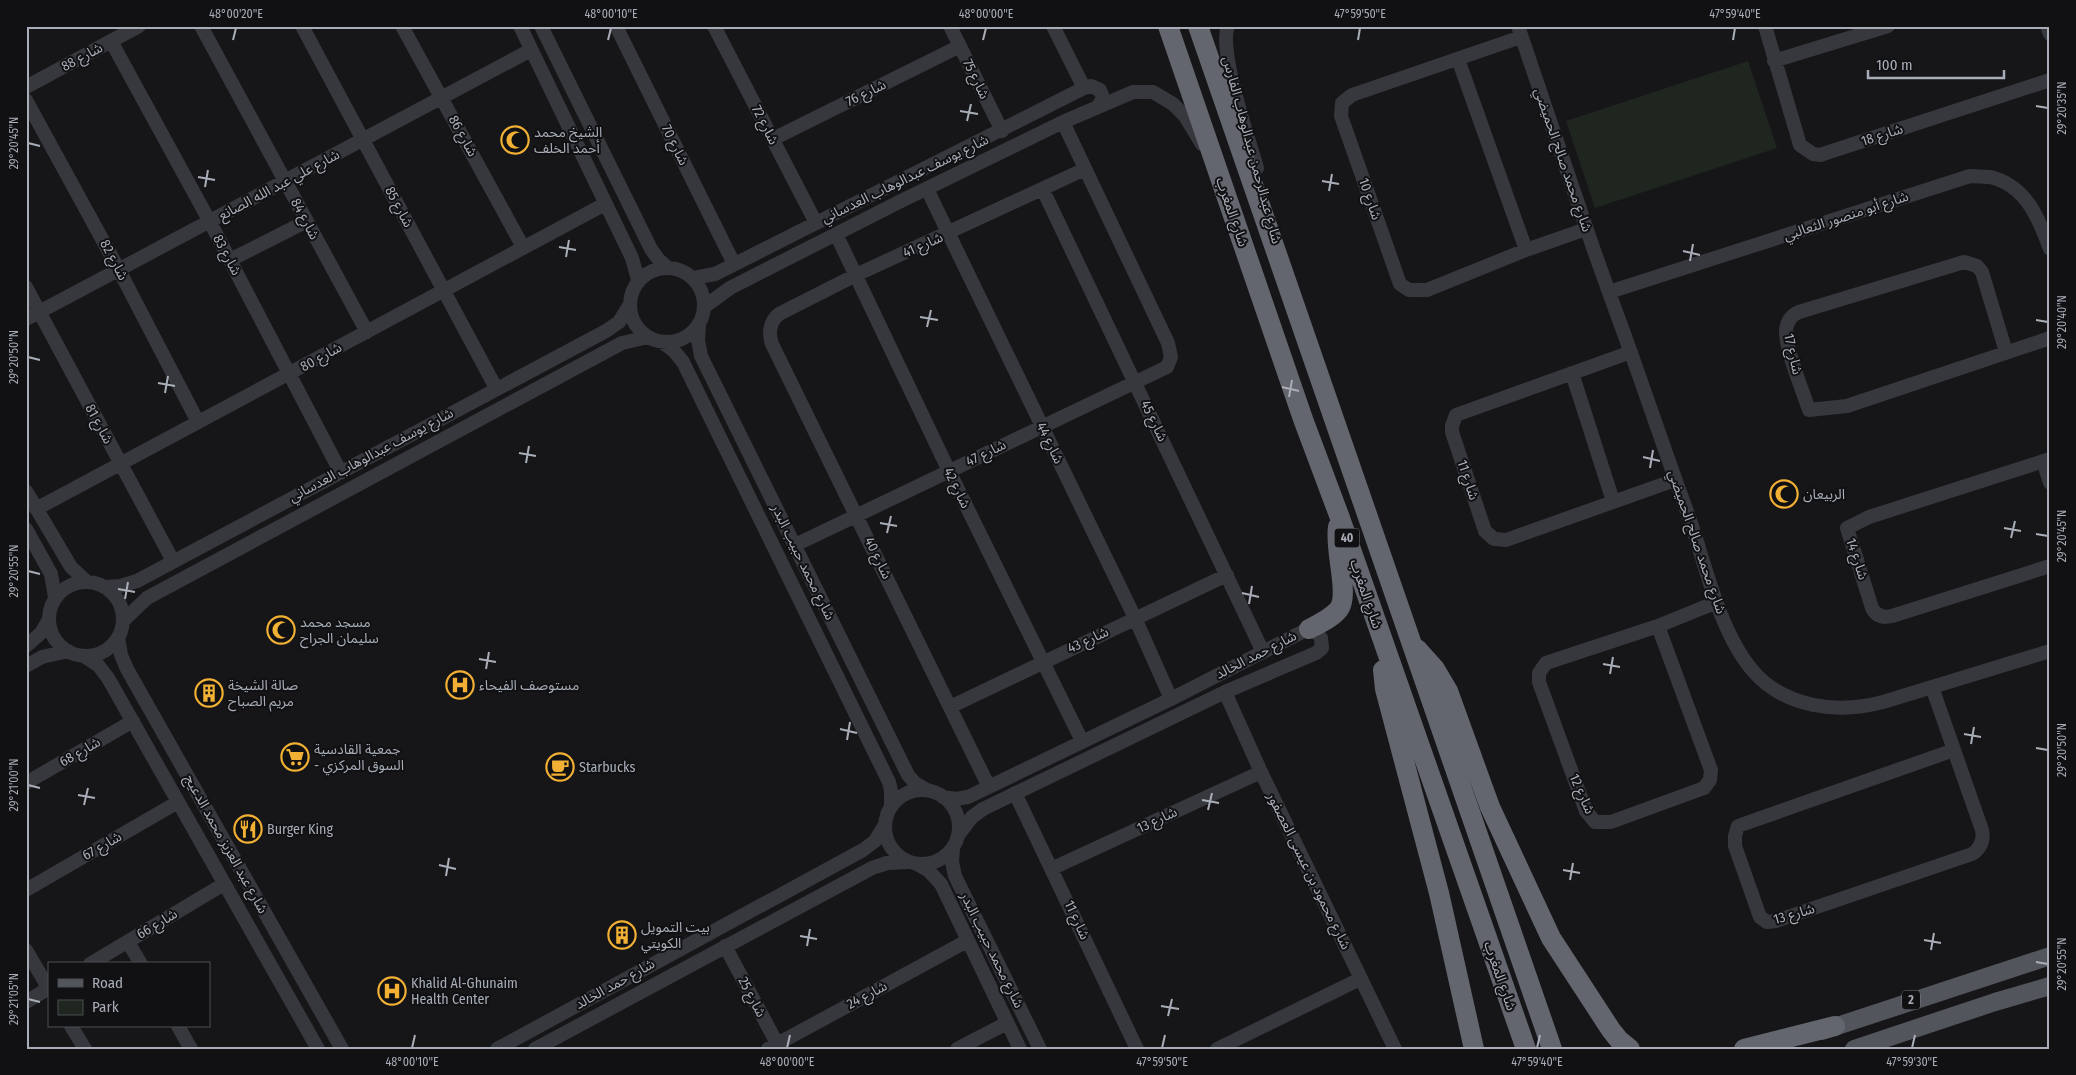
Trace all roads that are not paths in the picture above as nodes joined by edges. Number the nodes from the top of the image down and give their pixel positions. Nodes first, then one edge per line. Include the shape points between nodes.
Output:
1 (138, 26) edge
2 (201, 26) edge
3 (302, 26) edge
4 (402, 26) edge
5 (520, 26) edge
6 (616, 26) edge
7 (714, 26) edge
8 (950, 26) edge
9 (1053, 26) edge
10 (1168, 26) edge
11 (1198, 26) edge
12 (1228, 26) edge
13 (1765, 26) edge
14 (1888, 26) edge
15 (2047, 26) edge
16 (546, 28) edge
17 (1520, 31) edge
18 (2050, 34) edge
19 (111, 41) junction
20 (960, 46) junction
21 (531, 50) junction
22 (1458, 59) junction
23 (1774, 61) junction
24 (2050, 80) edge
25 (26, 87) edge
26 (1084, 88) junction
27 (442, 97) junction
28 (26, 100) edge
29 (1099, 105) junction
30 (581, 106) junction
31 (563, 117) junction
32 (1063, 122) junction
33 (1002, 131) junction
34 (594, 133) junction
35 (573, 139) junction
36 (773, 139) junction
37 (363, 140) junction
38 (1215, 165) junction
39 (1085, 169) junction
40 (286, 182) junction
41 (888, 187) junction
42 (927, 189) junction
43 (1043, 190) junction
44 (866, 198) junction
45 (899, 202) junction
46 (605, 204) junction
47 (872, 216) junction
48 (307, 221) junction
49 (210, 222) junction
50 (816, 223) junction
51 (1586, 229) junction
52 (949, 233) junction
53 (836, 234) junction
54 (523, 247) junction
55 (2050, 249) edge
56 (1526, 250) junction
57 (230, 260) junction
58 (734, 264) junction
59 (667, 267) junction
60 (119, 270) junction
61 (1285, 273) junction
62 (856, 275) junction
63 (693, 278) junction
64 (638, 280) junction
65 (26, 287) edge
66 (444, 291) junction
67 (1609, 292) junction
68 (629, 306) junction
69 (704, 307) junction
70 (40, 311) junction
71 (26, 319) edge
72 (614, 325) junction
73 (699, 325) junction
74 (770, 329) joint
75 (367, 332) junction
76 (2050, 338) edge
77 (655, 340) junction
78 (622, 343) junction
79 (1631, 352) junction
80 (2006, 352) junction
81 (701, 356) junction
82 (683, 362) junction
83 (1572, 373) junction
84 (290, 374) junction
85 (1136, 383) junction
86 (496, 388) junction
87 (198, 422) junction
88 (1042, 426) junction
89 (741, 436) junction
90 (723, 444) junction
91 (752, 457) junction
92 (2046, 460) edge
93 (121, 464) junction
94 (734, 464) junction
95 (340, 471) junction
96 (949, 471) junction
97 (1675, 480) junction
98 (2050, 483) edge
99 (26, 491) edge
100 (1613, 501) junction
101 (36, 509) junction
102 (266, 511) junction
103 (857, 516) junction
104 (1340, 518) junction
105 (242, 524) junction
106 (277, 527) junction
107 (27, 532) edge
108 (251, 542) junction
109 (795, 545) junction
110 (173, 561) junction
111 (2050, 566) edge
112 (1228, 575) junction
113 (87, 582) junction
114 (104, 586) junction
115 (55, 598) junction
116 (1717, 602) junction
117 (1135, 618) junction
118 (48, 621) junction
119 (123, 621) junction
120 (1658, 626) junction
121 (1309, 630) junction
122 (118, 637) junction
123 (1412, 644) junction
124 (26, 646) edge
125 (845, 647) junction
126 (1385, 650) junction
127 (68, 651) junction
128 (1263, 652) junction
129 (2050, 652) edge
130 (825, 653) junction
131 (84, 656) junction
132 (1042, 662) junction
133 (26, 666) edge
134 (857, 672) junction
135 (837, 678) junction
136 (1932, 687) junction
137 (1225, 692) junction
138 (1171, 699) junction
139 (950, 707) junction
140 (1140, 714) junction
141 (133, 721) junction
142 (1116, 724) junction
143 (1147, 729) junction
144 (1082, 740) junction
145 (1124, 740) junction
146 (1954, 750) junction
147 (901, 762) junction
148 (883, 770) junction
149 (1261, 772) junction
150 (26, 784) edge
151 (989, 787) junction
152 (927, 790) junction
153 (1015, 793) junction
154 (943, 797) junction
155 (178, 802) junction
156 (891, 807) junction
157 (884, 826) junction
158 (959, 834) junction
159 (953, 848) junction
160 (863, 850) junction
161 (913, 863) junction
162 (872, 868) junction
163 (1053, 868) junction
164 (224, 884) junction
165 (959, 884) junction
166 (943, 889) junction
167 (26, 890) edge
168 (967, 941) junction
169 (128, 942) junction
170 (725, 946) junction
171 (26, 950) edge
172 (2050, 956) edge
173 (93, 962) edge
174 (140, 962) edge
175 (1570, 970) junction
176 (638, 972) junction
177 (1360, 979) junction
178 (619, 982) junction
179 (2050, 986) edge
180 (48, 987) edge
181 (647, 988) junction
182 (48, 990) edge
183 (627, 999) junction
184 (26, 1002) edge
185 (1466, 1015) junction
186 (1007, 1023) junction
187 (1835, 1026) junction
188 (72, 1028) edge
189 (179, 1028) edge
190 (558, 1043) edge
191 (775, 1047) edge
192 (85, 1049) edge
193 (191, 1049) edge
194 (318, 1049) edge
195 (342, 1049) edge
196 (497, 1049) edge
197 (535, 1049) edge
198 (957, 1049) edge
199 (1020, 1049) edge
200 (1040, 1049) edge
201 (1137, 1049) edge
202 (1217, 1049) edge
203 (1395, 1049) edge
204 (1469, 1049) edge
205 (1474, 1049) edge
206 (1526, 1049) edge
207 (1552, 1049) edge
208 (1607, 1049) edge
209 (1630, 1049) edge
210 (1744, 1049) edge
211 (1774, 1049) edge
212 (1854, 1049) edge

1 - 19 street, شارع 88
2 - 40 street, شارع 84
3 - 37 street, شارع 85
4 - 27 street, شارع 86
5 - 21 street
6 - 58 street, شارع 70
7 - 36 street, شارع 72
8 - 20 street, شارع 75
9 - 26 street
10 - 38 highway, شارع المغرب / 40
11 - 61 highway, شارع المغرب / 40
12 - 61 street, شارع عبدالرحمن عبدالوهاب الفارس via 1225,40 1228,64
13 - 23 street, شارع 18
14 - 23 street
15 - 18 street
16 - 30 street
17 - 22 street, شارع 10
17 - 51 street, شارع محمد صالح الحميضي
19 - 25 street, شارع 88
19 - 49 street, شارع 83
20 - 33 street, شارع 75
20 - 36 street, شارع 76
21 - 27 street, شارع علي عبد الله الصانع
21 - 31 street
22 - 56 street
22 - 56 street, شارع 10 via 1352,95 1341,106 1400,284 1409,290 1427,290
23 - 24 street, شارع 18 via 1800,145 1820,155
26 - 29 street via 1091,86 1100,90 1103,98
26 - 33 street, شارع يوسف عبدالوهاب العدساني
27 - 37 street, شارع علي عبد الله الصانع
27 - 54 street, شارع 86
28 - 60 street, شارع 82
29 - 32 street, شارع يوسف عبدالوهاب العدساني
29 - 38 street, شارع يوسف عبدالوهاب العدساني via 1134,92 1159,94 1184,116
30 - 31 street via 577,113
30 - 34 street
31 - 35 street
32 - 39 street
32 - 42 street, شارع يوسف عبدالوهاب العدساني
33 - 41 street, شارع يوسف عبدالوهاب العدساني
34 - 35 street via 586,129
34 - 59 street via 654,254
35 - 46 street
36 - 50 street, شارع 72
37 - 40 street, شارع علي عبد الله الصانع
37 - 66 street, شارع 85
38 - 104 highway, شارع المغرب / 40
39 - 43 street, شارع 41
39 - 85 street, شارع 47 via 1168,343 1169,364
40 - 48 street, شارع 84
40 - 49 street, شارع علي عبد الله الصانع
41 - 44 street, شارع يوسف عبدالوهاب العدساني
41 - 45 street via 888,198
42 - 45 street, شارع يوسف عبدالوهاب العدساني
42 - 52 street, شارع 44
43 - 52 street, شارع 41
43 - 85 street, شارع 45
44 - 47 street via 876,205
44 - 50 street, شارع يوسف عبدالوهاب العدساني
45 - 47 street, شارع يوسف عبدالوهاب العدساني
46 - 54 street, شارع 80
46 - 64 street via 634,262
47 - 53 street, شارع يوسف عبدالوهاب العدساني
48 - 57 street
48 - 75 street, شارع 84
49 - 57 street, شارع 83
49 - 60 street, شارع علي عبد الله الصانع
50 - 58 street, شارع يوسف عبدالوهاب العدساني
51 - 56 street, شارع 10
51 - 67 street, شارع محمد صالح الحميضي
52 - 62 street, شارع 41
52 - 88 street, شارع 44
53 - 62 street, شارع 42
53 - 69 street, شارع يوسف عبدالوهاب العدساني via 730,288
54 - 66 street, شارع 80
55 - 67 street, شارع أبو منصور الثعالبي via 2028,200 2014,188 1993,178 1970,176
57 - 84 street, شارع 83
58 - 63 street, شارع يوسف عبدالوهاب العدساني via 712,275
59 - 63 street via 681,270
59 - 64 street via 654,269
60 - 70 street, شارع علي عبد الله الصانع
60 - 87 street, شارع 82
61 - 123 highway, شارع المغرب / 40
62 - 74 street, شارع 41 via 779,314
62 - 96 street, شارع 42
63 - 69 street via 703,294
64 - 68 street via 630,295
65 - 70 street, شارع 81
66 - 75 street, شارع 80
66 - 86 street, شارع 85
67 - 79 street, شارع محمد صالح الحميضي
68 - 72 street, شارع يوسف عبدالوهاب العدساني
68 - 77 street via 635,324
69 - 73 street
70 - 71 street, شارع علي عبد الله الصانع
70 - 93 street, شارع 81
72 - 78 street via 624,331
72 - 86 street, شارع يوسف عبدالوهاب العدساني
73 - 77 street via 683,339
73 - 81 street, شارع محمد حبيب البدر
74 - 103 street, شارع 40 via 772,344
75 - 84 street, شارع 80
76 - 80 street, شارع 17
77 - 78 street, شارع يوسف عبدالوهاب العدساني
77 - 82 street, شارع محمد حبيب البدر via 674,351
78 - 106 street, شارع يوسف عبدالوهاب العدساني
79 - 83 street, شارع 11
79 - 97 street, شارع محمد صالح الحميضي
80 - 80 street, شارع 17 via 1982,272 1977,266 1964,262 1800,312 1790,318 1786,331 1809,410 1847,406
81 - 82 street via 691,353
81 - 89 street, شارع محمد حبيب البدر
82 - 90 street, شارع محمد حبيب البدر
83 - 100 street
83 - 100 street, شارع 11 via 1463,411 1454,418 1452,432 1485,531 1494,539 1506,540
84 - 87 street, شارع 80
84 - 95 street, شارع 83
85 - 88 street, شارع 47
85 - 112 street, شارع 45
86 - 95 street, شارع يوسف عبدالوهاب العدساني
87 - 93 street, شارع 80
88 - 96 street, شارع 47
88 - 117 street, شارع 44
89 - 90 street via 737,441
89 - 91 street, شارع محمد حبيب البدر
90 - 94 street, شارع محمد حبيب البدر
91 - 94 street via 745,454
91 - 109 street, شارع محمد حبيب البدر
92 - 98 street, شارع 14
92 - 111 street, شارع 14 via 1869,517 1847,528 1872,608 1883,616 1892,616
93 - 101 street, شارع 80
93 - 110 street, شارع 81
94 - 130 street, شارع محمد حبيب البدر
95 - 102 street, شارع يوسف عبدالوهاب العدساني
96 - 103 street, شارع 47
96 - 132 street, شارع 42
97 - 100 street, شارع 11
97 - 116 street, شارع محمد صالح الحميضي
99 - 101 street
101 - 113 street via 71,567
102 - 105 street, شارع يوسف عبدالوهاب العدساني
102 - 106 street via 268,522
103 - 109 street, شارع 47
103 - 139 street, شارع 40
104 - 121 highway via 1337,549 1344,600 1338,610
104 - 126 highway, شارع المغرب / 40
105 - 108 street via 253,530
105 - 110 street, شارع يوسف عبدالوهاب العدساني
106 - 108 street, شارع يوسف عبدالوهاب العدساني
107 - 115 street via 51,574
108 - 119 street, شارع يوسف عبدالوهاب العدساني via 147,598
109 - 125 street, شارع محمد حبيب البدر
110 - 114 street, شارع يوسف عبدالوهاب العدساني via 132,583
112 - 117 street, شارع 43
112 - 128 street, شارع 45
113 - 114 street
113 - 115 street via 69,586
114 - 119 street via 118,601
115 - 118 street
116 - 120 street, شارع 12
116 - 136 street, شارع محمد صالح الحميضي via 1743,658 1764,682 1791,698 1831,708 1863,707
117 - 132 street, شارع 43
117 - 138 street, شارع 44
118 - 124 street via 41,633
118 - 127 street via 54,638
119 - 122 street
120 - 120 street, شارع 12 via 1711,770 1710,780 1704,788 1611,822 1595,822 1586,811 1539,682 1539,672 1546,663
121 - 128 street, شارع حمد الخالد
121 - 137 street, شارع حمد الخالد via 1321,638 1319,652
122 - 131 street via 104,651
122 - 195 street, شارع عبد العزيز محمد الدعيج via 127,669
123 - 175 highway via 1442,679 1490,807 1551,938
123 - 207 highway, شارع المغرب / 40
125 - 130 street via 833,656
125 - 134 street, شارع محمد حبيب البدر
126 - 185 highway via 1385,690
126 - 206 highway, شارع المغرب / 40
127 - 131 street
127 - 133 street via 42,657
128 - 138 street, شارع حمد الخالد
129 - 136 street, شارع محمد صالح الحميضي
130 - 135 street, شارع محمد حبيب البدر
131 - 141 street, شارع عبد العزيز محمد الدعيج via 104,672
132 - 139 street, شارع 43
132 - 144 street, شارع 42
134 - 135 street via 849,668 841,670
134 - 147 street, شارع محمد حبيب البدر
135 - 148 street, شارع محمد حبيب البدر
136 - 146 street, شارع 13
137 - 143 street, شارع حمد الخالد
137 - 149 street, شارع محمود بن عيسى العصفور
138 - 140 street, شارع حمد الخالد
139 - 151 street, شارع 40
140 - 142 street, شارع حمد الخالد
140 - 143 street via 1137,718 1139,725
141 - 150 street, شارع 68
141 - 155 street, شارع عبد العزيز محمد الدعيج
142 - 144 street, شارع حمد الخالد
142 - 145 street via 1125,728
143 - 145 street, شارع حمد الخالد
144 - 151 street, شارع حمد الخالد
145 - 153 street, شارع حمد الخالد
146 - 146 street, شارع 13 via 1738,826 1735,846 1760,917 1767,922 1776,921 1975,852 1981,846 1983,835
147 - 148 street via 891,772
147 - 152 street, شارع محمد حبيب البدر via 910,779
148 - 156 street, شارع محمد حبيب البدر via 891,791
149 - 163 street, شارع 13
149 - 177 street, شارع محمود بن عيسى العصفور
151 - 154 street, شارع حمد الخالد via 965,798
152 - 154 street
152 - 156 street via 906,794
153 - 158 street, شارع حمد الخالد via 978,812
153 - 163 street, شارع 11
154 - 158 street via 957,816
155 - 164 street, شارع عبد العزيز محمد الدعيج
155 - 167 street, شارع 67
156 - 157 street
157 - 160 street, شارع حمد الخالد via 875,841
157 - 161 street via 891,849
158 - 159 street
159 - 161 street via 937,862
159 - 165 street, شارع محمد حبيب البدر via 953,866
160 - 162 street via 874,856
160 - 176 street, شارع حمد الخالد
161 - 162 street, شارع حمد الخالد via 887,863
161 - 166 street, شارع محمد حبيب البدر via 936,877
162 - 170 street, شارع حمد الخالد
163 - 201 street, شارع 11
164 - 169 street, شارع 66
164 - 194 street, شارع عبد العزيز محمد الدعيج
165 - 166 street via 949,881
165 - 200 street, شارع محمد حبيب البدر
166 - 168 street, شارع محمد حبيب البدر
168 - 186 street, شارع محمد حبيب البدر
168 - 191 street, شارع 24
169 - 173 street, شارع 66
169 - 174 street
170 - 181 street, شارع حمد الخالد
170 - 191 street, شارع 25
171 - 180 street
172 - 187 main road, 2
175 - 208 highway
175 - 209 highway via 1611,1030
176 - 178 street, شارع حمد الخالد
176 - 181 street via 635,979 639,986
177 - 202 street
177 - 203 street, شارع محمود بن عيسى العصفور
178 - 183 street via 626,985
178 - 196 street, شارع حمد الخالد
179 - 212 main road, 2
181 - 183 street, شارع حمد الخالد
182 - 184 street
183 - 190 street, شارع حمد الخالد
185 - 204 highway
185 - 205 highway
186 - 198 street
186 - 199 street, شارع محمد حبيب البدر
187 - 210 highway
187 - 211 main road, 2
188 - 192 street
189 - 193 street
190 - 197 street, شارع حمد الخالد

